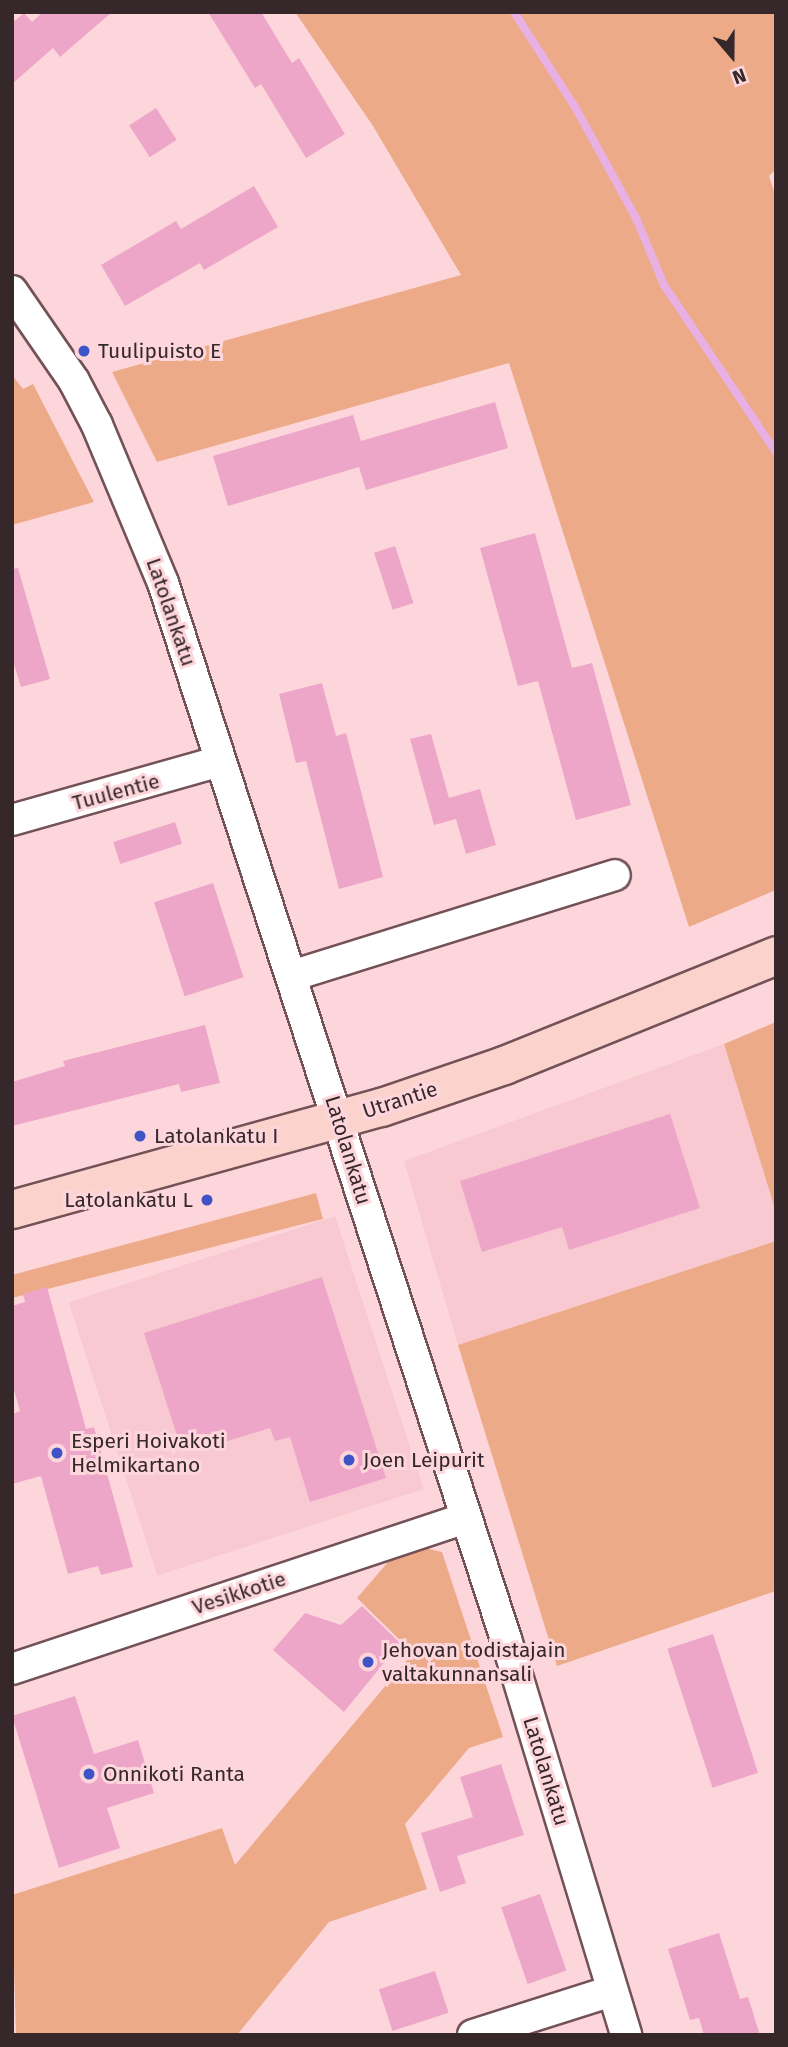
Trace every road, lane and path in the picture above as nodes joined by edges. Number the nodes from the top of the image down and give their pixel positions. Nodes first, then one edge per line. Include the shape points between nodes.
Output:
1 (12, 290) edge
2 (220, 761) junction
3 (12, 820) edge
4 (615, 875) dead end
5 (776, 955) edge
6 (291, 976) junction
7 (339, 1119) junction
8 (12, 1209) edge
9 (465, 1518) junction
10 (12, 1669) edge
11 (612, 1991) junction
12 (473, 2035) edge
13 (626, 2035) edge

1 - 2 street, Latolankatu via 74,382 130,499 163,583
2 - 3 street, Tuulentie
2 - 6 street, Latolankatu
4 - 6 street
5 - 7 main road, Utrantie via 504,1065
6 - 7 street, Latolankatu
7 - 8 main road, Utrantie
7 - 9 street, Latolankatu
9 - 10 street, Vesikkotie
9 - 11 street, Latolankatu
11 - 12 street
11 - 13 street, Latolankatu

